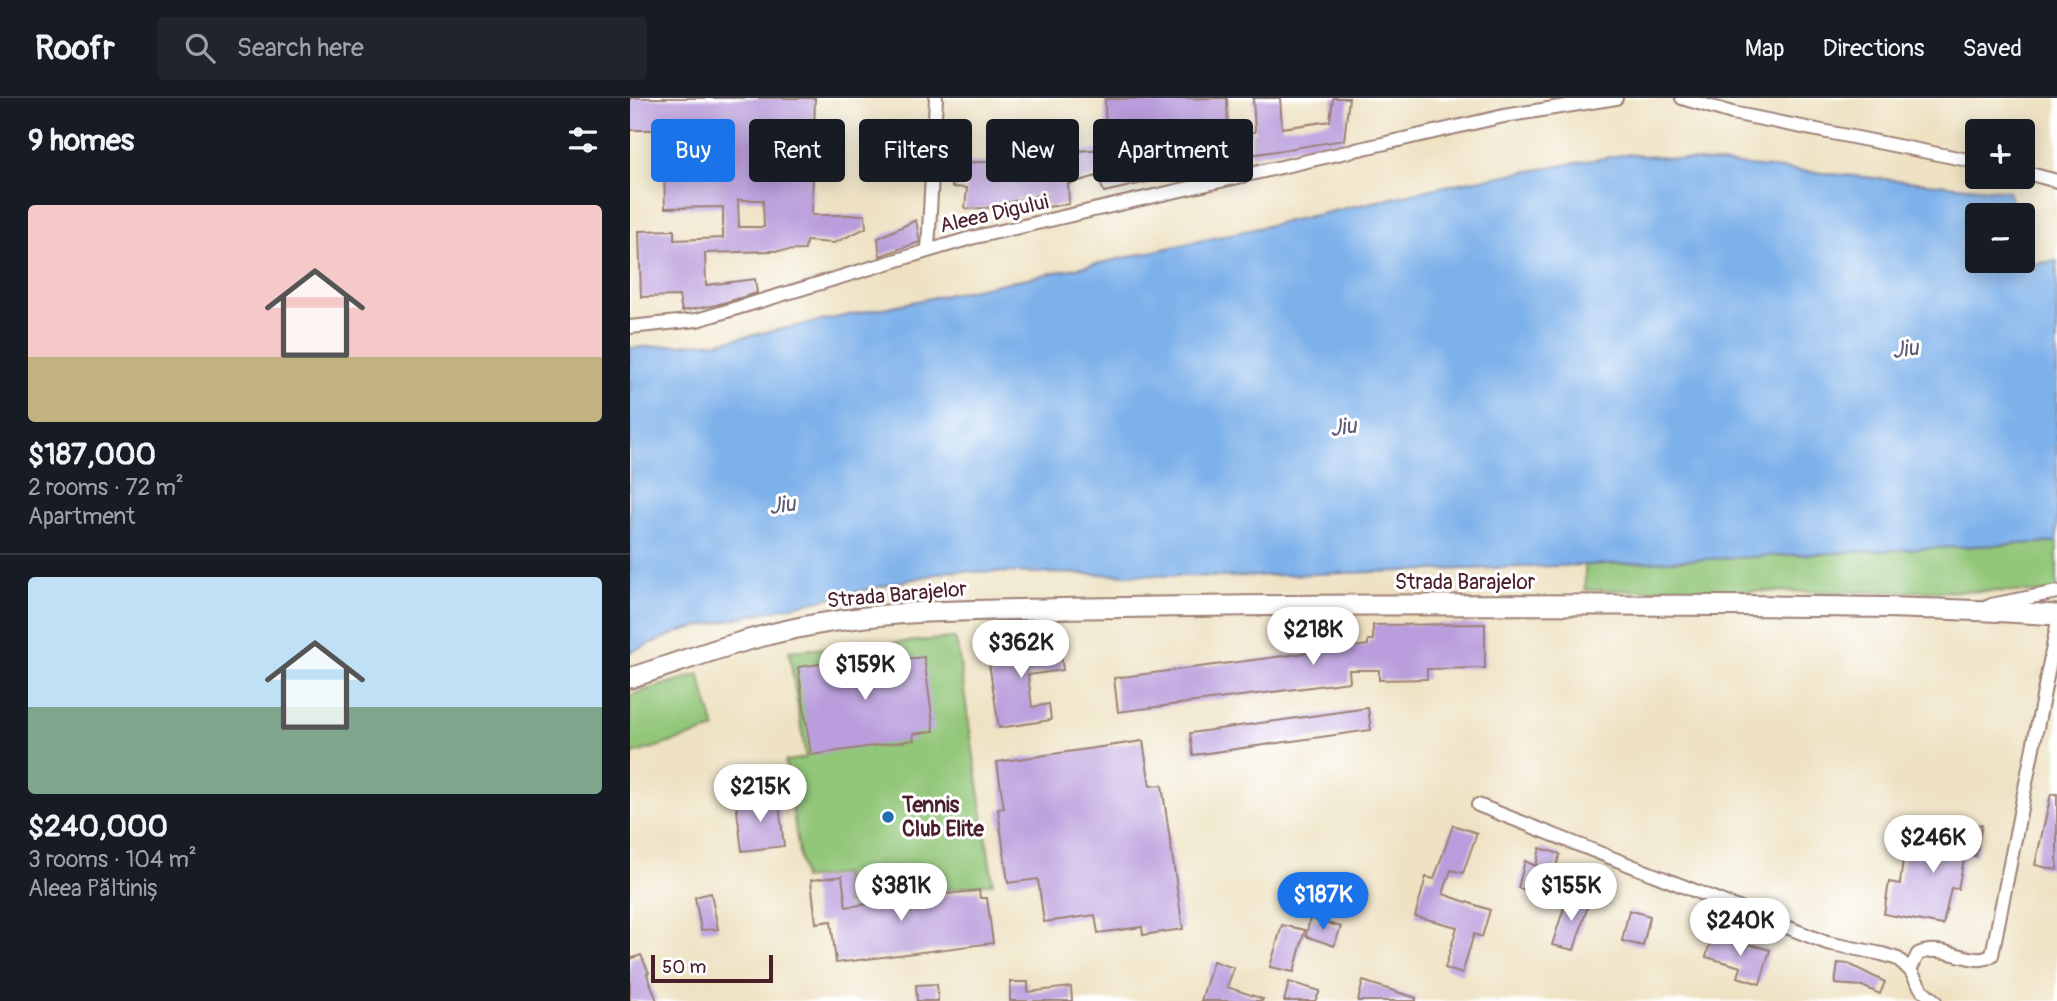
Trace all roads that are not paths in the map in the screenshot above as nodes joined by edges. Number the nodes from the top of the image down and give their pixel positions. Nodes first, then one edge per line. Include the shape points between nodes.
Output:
1 (936, 98) edge
2 (1616, 98) edge
3 (1682, 98) edge
4 (1965, 159) edge
5 (2035, 175) edge
6 (2057, 181) edge
7 (928, 250) junction
8 (630, 327) edge
9 (2057, 592) edge
10 (1970, 609) junction
11 (2057, 615) edge
12 (2057, 626) edge
13 (630, 678) edge
14 (1478, 806) dead end
15 (1910, 970) junction
16 (1935, 1001) edge

1 - 7 street
2 - 7 street, Aleea Digului via 1504,116
3 - 4 street via 1732,113
5 - 6 street
7 - 8 street, Aleea Digului via 697,320
9 - 10 street
10 - 11 main road, Strada Barajelor
10 - 13 main road, Strada Barajelor via 1412,604 926,612 861,617 755,638
12 - 15 street via 1992,955 1981,960 1925,951 1918,954
14 - 15 street via 1827,943 1898,960
15 - 16 street

